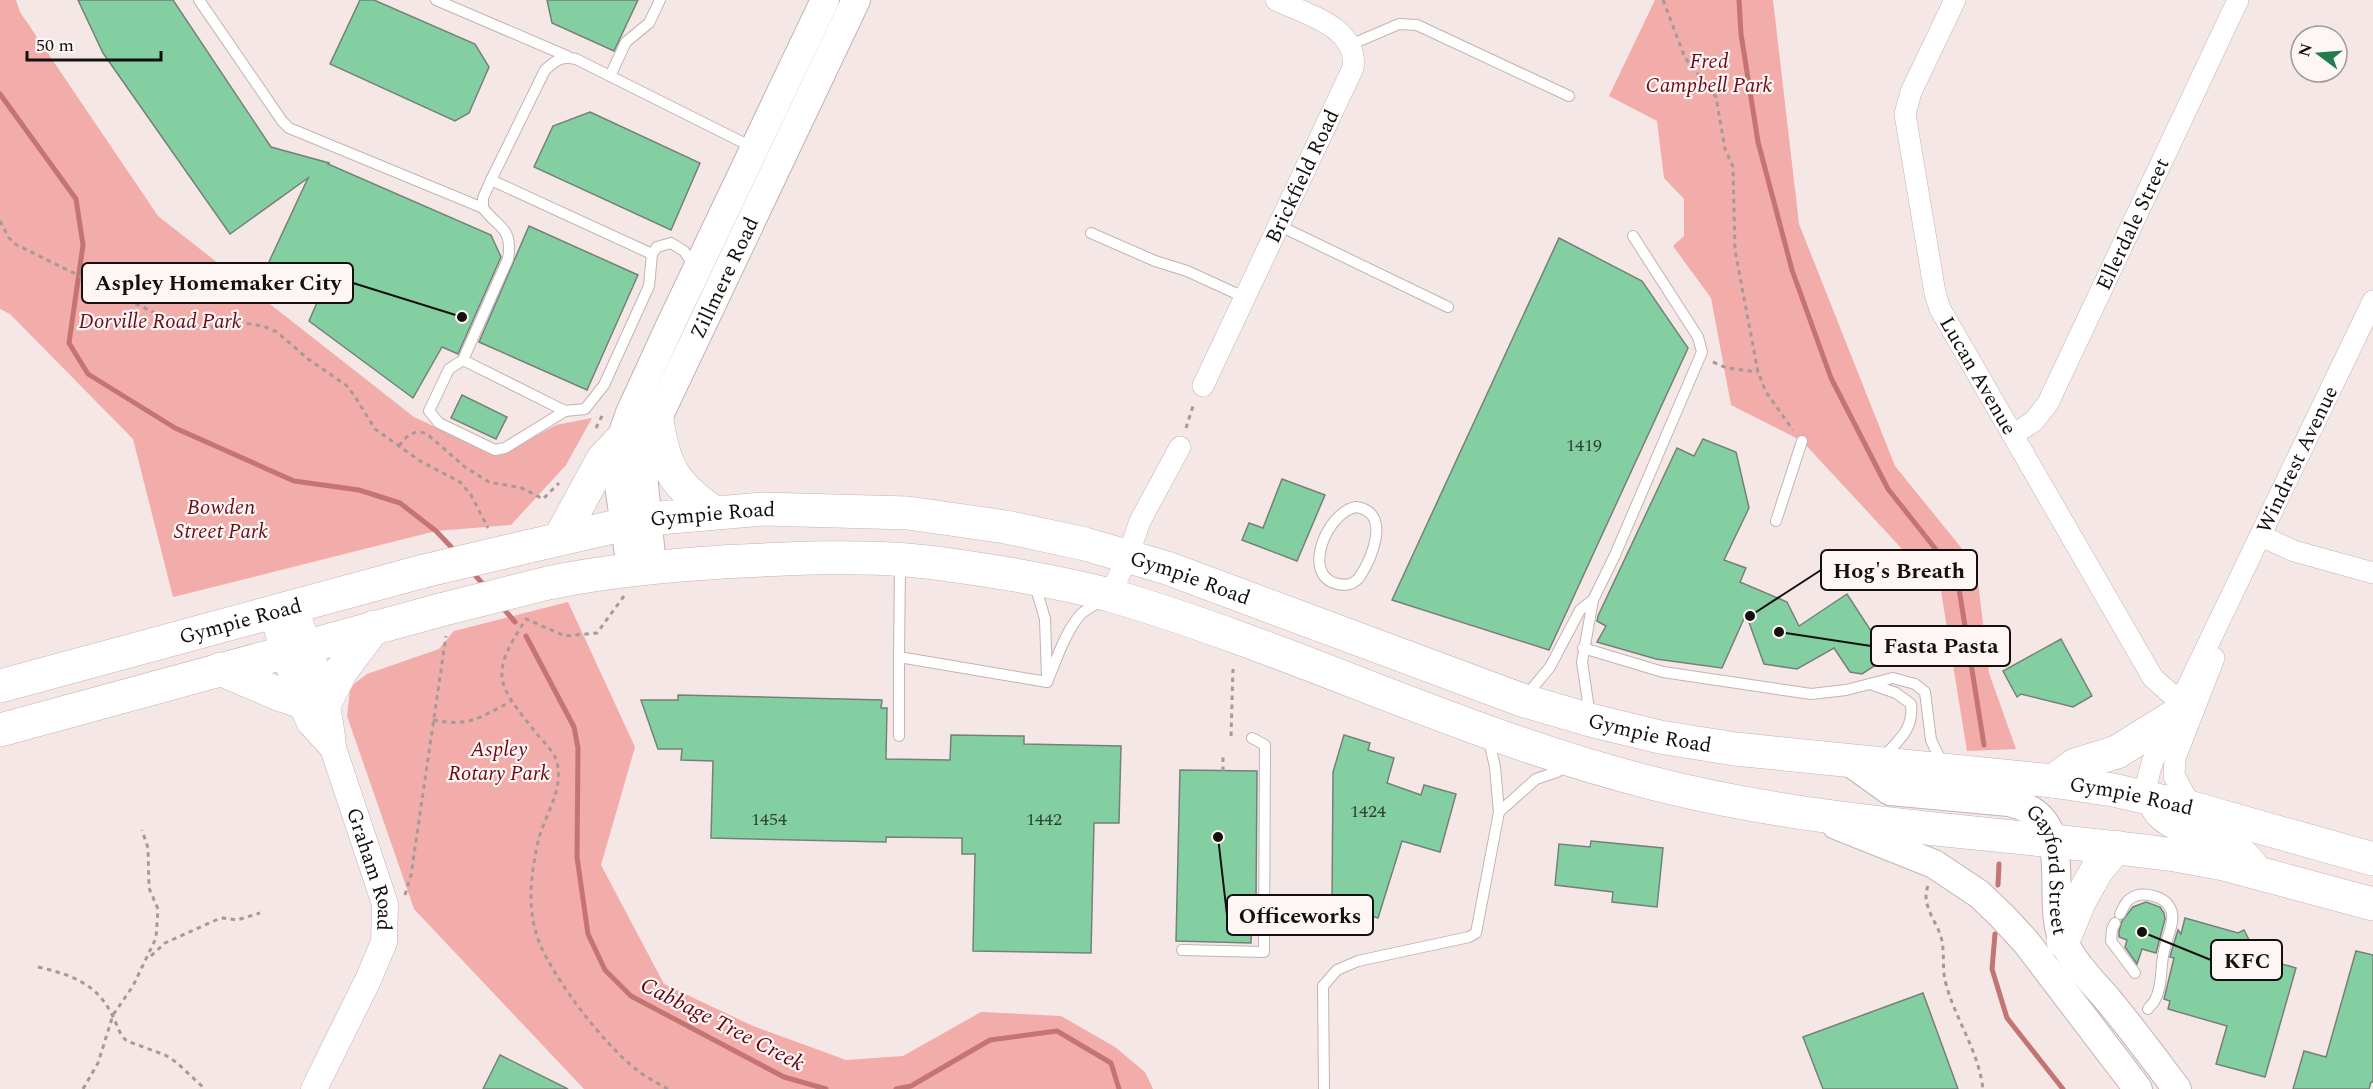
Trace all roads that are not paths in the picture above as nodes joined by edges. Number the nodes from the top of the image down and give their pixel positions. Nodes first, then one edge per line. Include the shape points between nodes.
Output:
1 (199, 0) edge
2 (436, 0) edge
3 (660, 0) edge
4 (825, 0) edge
5 (856, 0) edge
6 (1276, 0) edge
7 (1955, 0) edge
8 (2238, 0) edge
9 (1304, 6) edge
10 (1350, 45) junction
11 (576, 59) junction
12 (610, 76) junction
13 (1569, 96) dead end
14 (767, 154) junction
15 (491, 180) junction
16 (483, 208) junction
17 (1280, 226) junction
18 (1091, 232) dead end
19 (1633, 236) dead end
20 (652, 254) junction
21 (702, 284) junction
22 (1246, 298) junction
23 (2373, 301) edge
24 (1448, 307) dead end
25 (463, 360) junction
26 (1203, 386) road end
27 (565, 411) junction
28 (657, 420) junction
29 (2013, 435) junction
30 (620, 441) junction
31 (1802, 441) road end
32 (1180, 447) road end
33 (713, 512) junction
34 (636, 521) junction
35 (1776, 521) dead end
36 (2261, 536) junction
37 (560, 538) junction
38 (1321, 545) joint
39 (1128, 556) junction
40 (900, 560) junction
41 (2373, 573) edge
42 (637, 575) junction
43 (1033, 578) junction
44 (1110, 595) junction
45 (1593, 600) junction
46 (283, 610) junction
47 (374, 627) junction
48 (1583, 648) junction
49 (296, 649) junction
50 (899, 657) junction
51 (220, 669) junction
52 (1047, 682) junction
53 (1873, 685) junction
54 (0, 686) edge
55 (1522, 700) junction
56 (313, 701) junction
57 (2183, 707) junction
58 (1590, 720) junction
59 (0, 730) edge
60 (1486, 731) junction
61 (899, 736) dead end
62 (1252, 738) dead end
63 (1571, 761) junction
64 (1862, 762) junction
65 (1946, 770) junction
66 (2053, 781) junction
67 (2147, 796) junction
68 (2192, 808) junction
69 (1499, 812) junction
70 (1815, 815) junction
71 (2054, 841) junction
72 (2116, 847) junction
73 (2373, 859) edge
74 (2266, 874) junction
75 (2373, 904) edge
76 (2063, 941) junction
77 (1182, 950) dead end
78 (2135, 973) dead end
79 (2148, 1009) dead end
80 (314, 1089) edge
81 (1324, 1089) edge
82 (2138, 1089) edge
83 (2177, 1089) edge

1 - 16 lane via 289,128
2 - 11 lane
3 - 12 lane via 649,23 626,42
4 - 14 main road, Zillmere Road
5 - 14 main road, Zillmere Road
6 - 9 street
7 - 29 street, Lucan Avenue via 1911,92 1906,125 1940,309
8 - 29 street, Ellerdale Street via 2048,403 2034,421
9 - 10 street via 1341,32
10 - 13 lane via 1399,24 1417,25
10 - 17 street, Brickfield Road via 1354,59 1348,81
11 - 12 lane
11 - 15 lane via 558,59 545,70
12 - 14 lane
14 - 21 main road, Zillmere Road
15 - 16 lane
15 - 20 lane
16 - 25 lane via 507,232 508,259
17 - 22 street, Brickfield Road
17 - 24 lane
18 - 22 lane
19 - 45 lane via 1698,337 1702,352
20 - 21 lane via 657,247 671,243 684,251
20 - 27 lane via 649,286 604,385 585,409
21 - 28 main road, Zillmere Road
21 - 30 main road, Zillmere Road via 630,413
22 - 26 street, Brickfield Road
23 - 36 street, Windrest Avenue
25 - 27 lane
25 - 27 lane via 449,369 429,411 439,423 495,450 505,448
28 - 33 highway via 662,451 677,479 687,493
28 - 34 main road, Zillmere Road via 644,447
29 - 57 street, Lucan Avenue via 2153,678
30 - 34 main road, Zillmere Road via 619,485
30 - 37 highway via 603,459
31 - 35 lane
32 - 39 street via 1148,505
33 - 34 highway, Gympie Road
33 - 39 highway, Gympie Road via 806,509 908,513 1006,527
34 - 37 highway, Gympie Road
34 - 42 main road, Zillmere Road
36 - 41 street via 2294,551
36 - 57 street, Windrest Avenue via 2222,619 2213,663
37 - 46 highway, Gympie Road, bridge
38 - 38 lane via 1331,525 1349,508 1368,511 1376,520 1377,532 1363,572 1354,583 1333,583 1322,574
39 - 44 street
39 - 55 highway, Gympie Road
40 - 42 highway, Gympie Road via 798,558
40 - 43 highway, Gympie Road
40 - 50 lane
42 - 47 highway, Gympie Road, bridge via 548,583 445,622
43 - 44 highway, Gympie Road
43 - 52 lane via 1045,619
44 - 52 lane via 1083,612 1068,634
44 - 60 highway, Gympie Road
45 - 48 lane
45 - 55 lane via 1580,610 1550,667
46 - 49 street, Graham Road
46 - 54 highway, Gympie Road
47 - 49 highway, Gympie Road
47 - 56 highway
48 - 53 lane via 1663,672 1811,694
48 - 58 lane
49 - 51 highway, Gympie Road
49 - 56 street, Graham Road
50 - 52 lane
50 - 61 lane
51 - 56 highway via 281,695
51 - 59 highway, Gympie Road
53 - 64 lane via 1905,698 1911,704 1911,722 1906,733
53 - 65 lane via 1893,678 1915,684 1925,692 1931,740
55 - 58 highway, Gympie Road
56 - 80 street, Graham Road via 310,723 333,748 385,904 384,942
57 - 66 highway via 2117,752 2075,765
57 - 67 street, Windrest Avenue via 2150,766
57 - 68 street, Windrest Avenue via 2174,776
58 - 64 highway, Gympie Road via 1704,745
60 - 63 highway, Gympie Road
60 - 69 lane via 1495,767
62 - 77 lane via 1265,745 1264,952
63 - 69 lane via 1557,772 1536,779
63 - 70 highway, Gympie Road via 1686,791
64 - 65 highway, Gympie Road
64 - 71 main road, Gayford Street via 1890,791 2009,802 2025,807 2039,818
65 - 66 highway, Gympie Road
66 - 67 highway, Gympie Road
67 - 68 highway, Gympie Road
67 - 74 street via 2150,809 2161,822 2184,833 2243,849
68 - 73 highway, Gympie Road
69 - 81 lane via 1476,933 1358,961 1337,970 1323,986
70 - 71 highway, Gympie Road
70 - 82 main road, Gayford Street via 1934,864 1979,894 2025,942
71 - 72 highway, Gympie Road
71 - 76 main road, Gayford Street via 2056,910
72 - 74 highway, Gympie Road
72 - 76 highway via 2080,900
74 - 75 highway, Gympie Road
76 - 83 main road, Gayford Street
78 - 79 lane via 2111,942 2112,929 2127,900 2147,895 2163,900 2172,916 2161,978 2154,1003

